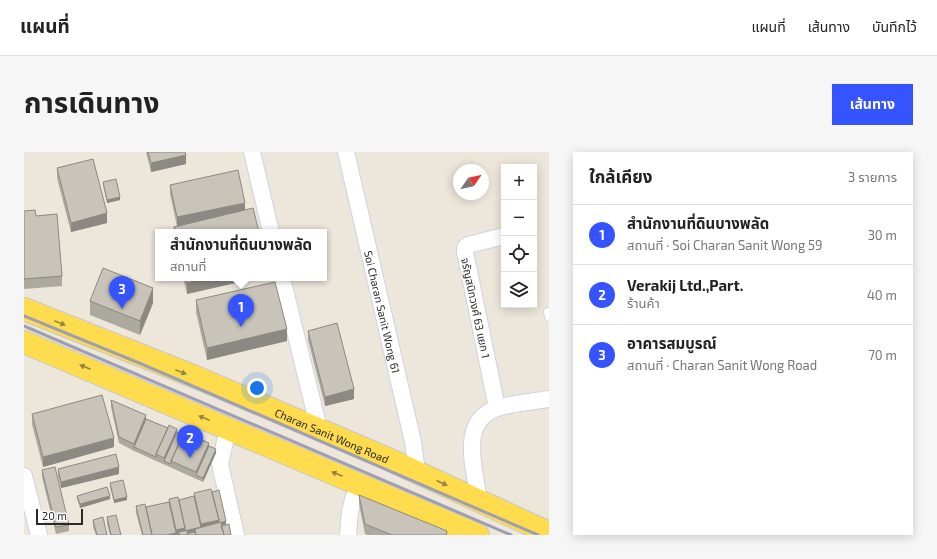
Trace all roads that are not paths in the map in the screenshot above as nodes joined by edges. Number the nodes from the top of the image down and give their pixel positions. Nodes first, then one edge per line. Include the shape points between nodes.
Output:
1 (252, 152) edge
2 (346, 152) edge
3 (270, 229) edge
4 (501, 237) edge
5 (283, 281) edge
6 (24, 309) edge
7 (24, 342) edge
8 (549, 399) edge
9 (497, 408) junction
10 (228, 428) junction
11 (319, 429) junction
12 (417, 472) junction
13 (24, 476) edge
14 (358, 483) junction
15 (479, 501) junction
16 (468, 533) edge
17 (549, 533) edge
18 (39, 535) edge
19 (236, 535) edge
20 (348, 535) edge

1 - 3 street
2 - 12 street, Soi Charan Sanit Wong 61 via 413,442
4 - 9 street, จรัญสนิทวงศ์ 63 แยก 1 via 465,248
5 - 11 street
6 -> 11 main road, Charan Sanit Wong Road
10 -> 7 main road
8 - 9 street
9 - 15 street via 479,420 471,438
14 -> 10 main road
10 - 19 street via 220,464
11 - 12 main road, Charan Sanit Wong Road
12 -> 15 main road, Charan Sanit Wong Road
13 - 18 street
14 - 16 main road
14 - 20 street via 350,511
15 - 17 main road, Charan Sanit Wong Road

